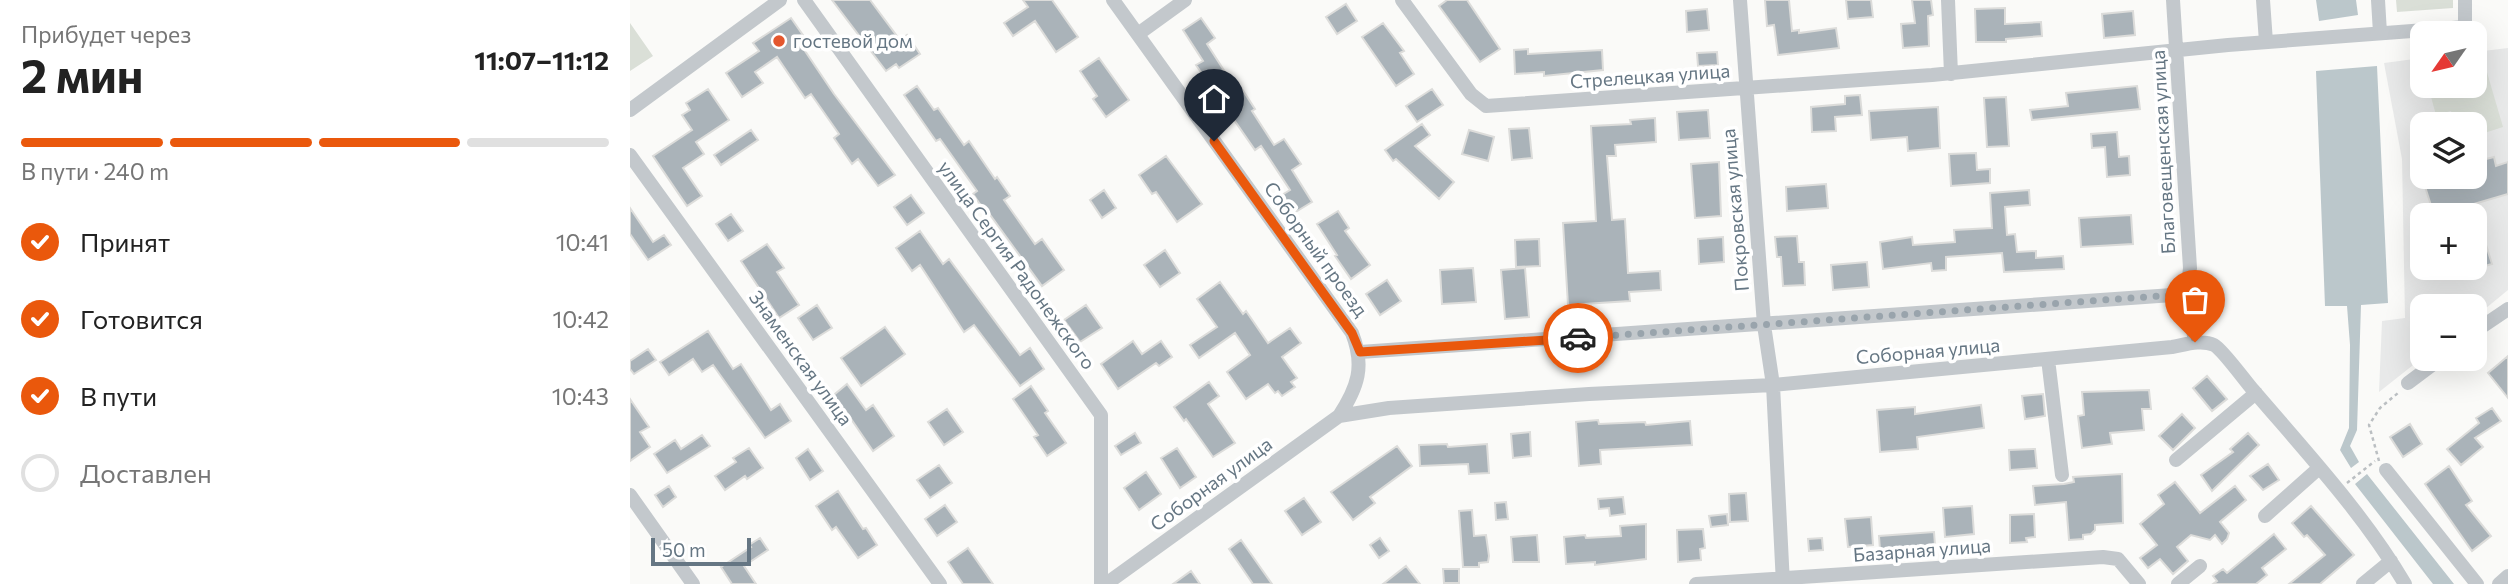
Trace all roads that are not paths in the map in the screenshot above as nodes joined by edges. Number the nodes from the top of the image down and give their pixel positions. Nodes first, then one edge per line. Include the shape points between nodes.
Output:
1 (780, 0) edge
2 (804, 0) edge
3 (1113, 0) edge
4 (1185, 0) edge
5 (1402, 0) edge
6 (1740, 0) edge
7 (1948, 0) edge
8 (2173, 0) edge
9 (2263, 0) edge
10 (2378, 0) edge
11 (2465, 0) edge
12 (2381, 33) junction
13 (1138, 34) junction
14 (2266, 42) junction
15 (2177, 50) junction
16 (1951, 74) junction
17 (1745, 90) junction
18 (630, 110) edge
19 (630, 155) edge
20 (2187, 294) junction
21 (2508, 309) edge
22 (2487, 323) edge
23 (1764, 325) junction
24 (2195, 342) junction
25 (1360, 352) junction
26 (2048, 359) junction
27 (2424, 371) edge
28 (2408, 383) road end
29 (1773, 385) junction
30 (2256, 393) junction
31 (1339, 415) junction
32 (2176, 460) dead end
33 (2382, 465) road end
34 (2319, 468) junction
35 (2062, 475) dead end
36 (630, 495) edge
37 (2265, 516) dead end
38 (2391, 561) junction
39 (2200, 566) dead end
40 (2508, 576) edge
41 (1783, 581) edge
42 (694, 584) edge
43 (940, 584) edge
44 (1104, 584) edge
45 (1696, 584) edge
46 (2139, 584) edge
47 (2178, 584) edge
48 (2363, 584) edge
49 (2404, 584) edge
50 (2477, 584) edge
51 (2499, 584) edge

1 - 18 street
2 - 44 street, улица Сергия Радонежского via 1101,415
3 - 13 street, Соборный проезд
4 - 13 street
5 - 17 street, Стрелецкая улица via 1471,94 1486,106
6 - 17 street, Покровская улица
7 - 16 street
8 - 15 street, Благовещенская улица
9 - 14 street
10 - 12 street
11 - 12 street, Стрелецкая улица via 2465,27
12 - 14 street, Стрелецкая улица
13 - 25 street, Соборный проезд via 1352,333
14 - 15 street, Стрелецкая улица
15 - 16 street, Стрелецкая улица
15 - 20 street, Благовещенская улица via 2190,268
16 - 17 street, Стрелецкая улица
17 - 23 street, Покровская улица
19 - 43 street, Знаменская улица
20 - 23 street, Соборная улица
20 - 24 street, Благовещенская улица
21 - 22 street
23 - 25 street, Соборная улица
23 - 29 street, Покровская улица
24 - 26 street, Соборная улица
24 - 30 street via 2214,345
25 - 31 street, Соборная улица via 1355,391
26 - 29 street, Соборная улица
26 - 35 street
27 - 28 street
29 - 31 street, Соборная улица via 1576,395
29 - 41 street, Покровская улица
30 - 32 street
30 - 34 street
31 - 44 street, Соборная улица
33 - 50 street
34 - 37 street
34 - 38 street
36 - 42 street
38 - 48 street
38 - 49 street
39 - 47 street
40 - 51 street
41 - 45 street, Базарная улица
41 - 46 street, Базарная улица via 2103,557 2118,559

